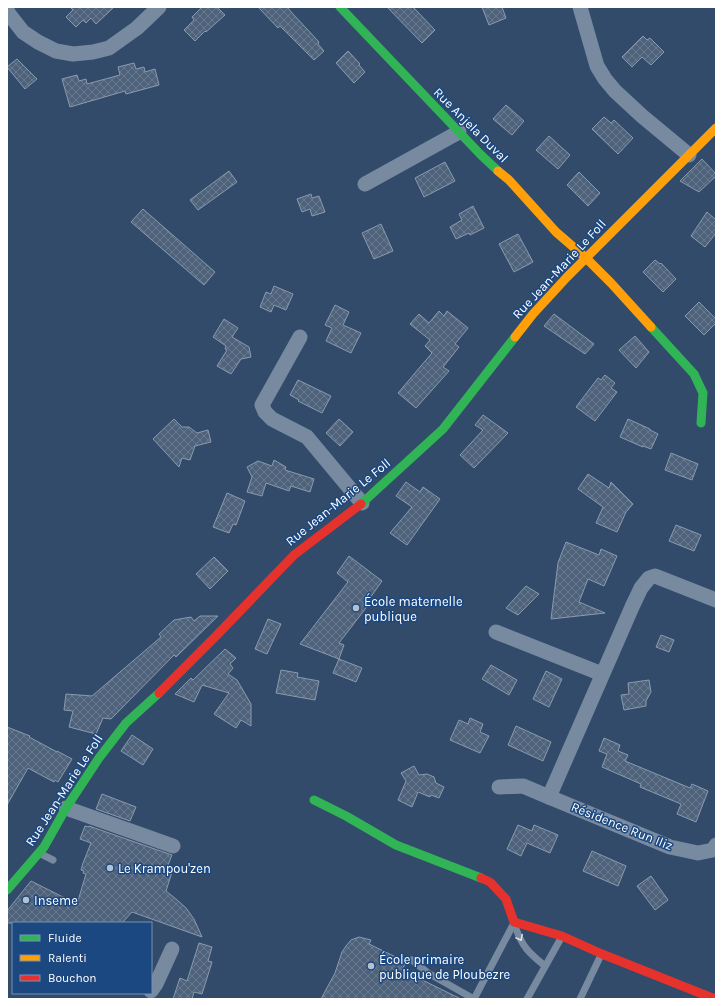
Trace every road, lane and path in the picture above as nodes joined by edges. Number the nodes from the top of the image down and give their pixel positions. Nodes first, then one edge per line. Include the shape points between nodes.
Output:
1 (159, 7) edge
2 (340, 7) edge
3 (580, 7) edge
4 (7, 10) edge
5 (716, 128) edge
6 (459, 132) junction
7 (689, 155) junction
8 (365, 184) dead end
9 (586, 258) junction
10 (300, 337) dead end
11 (701, 423) dead end
12 (362, 503) junction
13 (716, 600) edge
14 (496, 632) dead end
15 (602, 674) junction
16 (499, 787) dead end
17 (549, 797) junction
18 (314, 800) dead end
19 (66, 808) junction
20 (168, 842) dead end
21 (716, 845) edge
22 (39, 853) junction
23 (53, 860) dead end
24 (7, 890) edge
25 (514, 922) junction
26 (562, 936) junction
27 (172, 949) dead end
28 (602, 954) junction
29 (412, 960) dead end
30 (545, 966) junction
31 (152, 989) edge
32 (474, 999) edge
33 (527, 999) edge
34 (580, 999) edge
35 (715, 999) edge

1 - 4 street via 137,28 109,48 73,54 56,51 38,42 23,32
2 - 6 main road, Rue Anjela Duval
3 - 7 street via 597,66 605,79 642,116
5 - 7 main road, Rue Jean-Marie Le Foll
6 - 8 street
6 - 9 main road, Rue Anjela Duval via 509,180 556,232
7 - 9 main road, Rue Jean-Marie Le Foll
9 - 11 main road, Rue Anjela Duval via 694,374 703,393
9 - 12 main road, Rue Jean-Marie Le Foll via 532,314 443,429
10 - 12 street via 262,405 272,419 307,437
12 - 19 main road, Rue Jean-Marie Le Foll via 294,555 215,637 126,723
13 - 15 street via 655,576 649,578 641,588
14 - 15 street
15 - 17 street
16 - 17 street, Résidence Run Iliz via 523,786
17 - 21 street, Résidence Run Iliz via 670,847 698,853 713,850
18 - 25 main road via 396,845 490,882 506,899
19 - 20 street
19 - 22 main road, Rue Jean-Marie Le Foll
22 - 23 lane
22 - 24 main road, Rue Jean-Marie Le Foll
25 - 26 main road
25 -> 30 lane via 519,938 530,953
25 - 32 lane
26 - 28 main road
26 - 30 lane
27 - 31 street
28 - 34 lane
28 - 35 main road
29 - 32 lane via 428,973
30 - 33 lane

